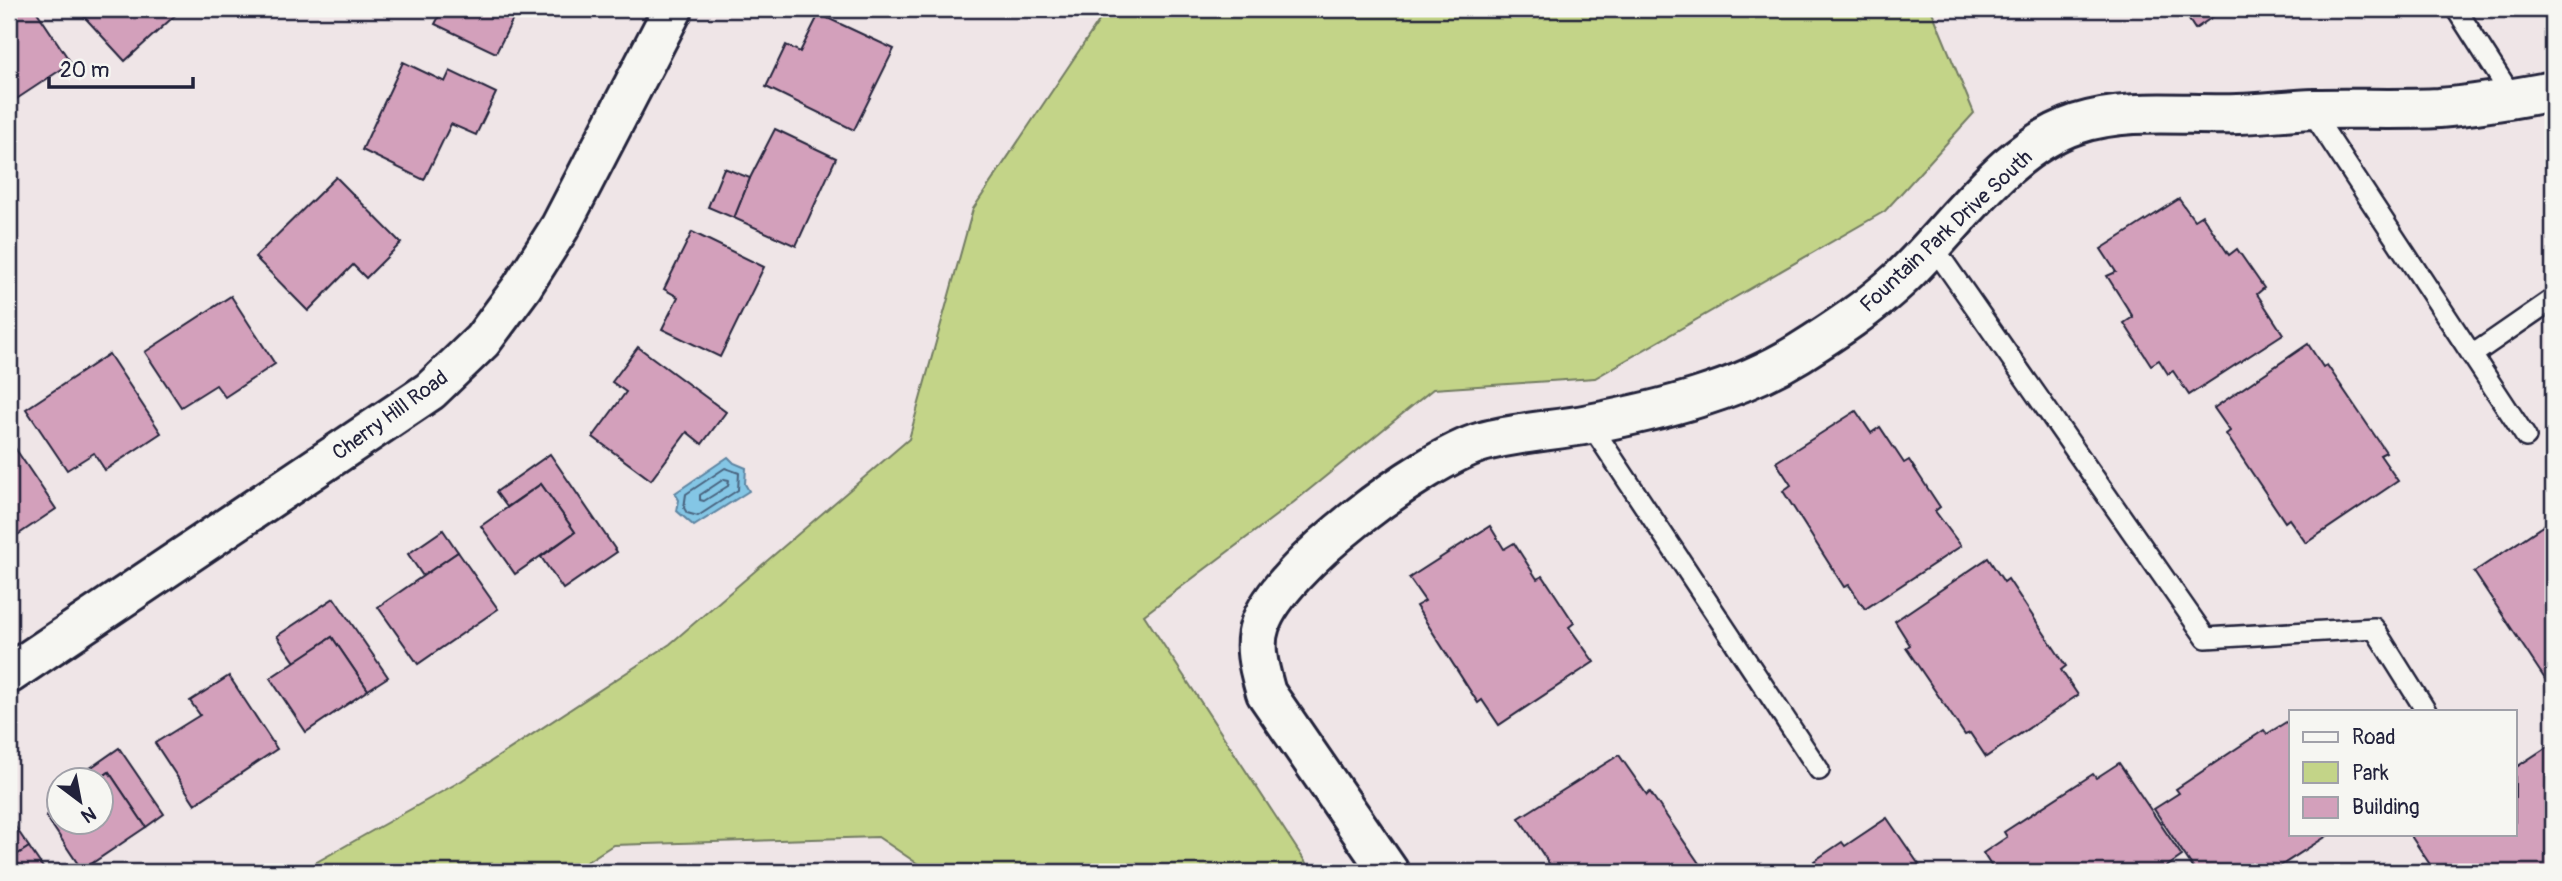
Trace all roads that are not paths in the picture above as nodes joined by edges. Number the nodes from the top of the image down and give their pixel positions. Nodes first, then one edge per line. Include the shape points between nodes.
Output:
1 (673, 9) edge
2 (2456, 9) edge
3 (2553, 91) edge
4 (2513, 98) junction
5 (2310, 109) junction
6 (1932, 245) junction
7 (2553, 299) edge
8 (2472, 355) junction
9 (1590, 424) junction
10 (2526, 437) dead end
11 (9, 674) edge
12 (2425, 710) edge
13 (1819, 770) dead end
14 (1389, 872) edge

1 - 11 street, Cherry Hill Road via 560,228 482,341 430,391
2 - 4 lane
3 - 4 street, Fountain Park Drive South
4 - 5 street, Fountain Park Drive South via 2440,108
5 - 6 street, Fountain Park Drive South via 2169,112 2077,124 2012,163
5 - 8 lane
6 - 9 street, Fountain Park Drive South via 1898,281 1850,319 1786,360 1692,400
6 - 12 lane via 2206,638 2374,628
7 - 8 lane
8 - 10 lane
9 - 13 lane
9 - 14 street, Fountain Park Drive South via 1481,442 1437,461 1391,491 1306,562 1278,591 1259,626 1257,661 1266,693

